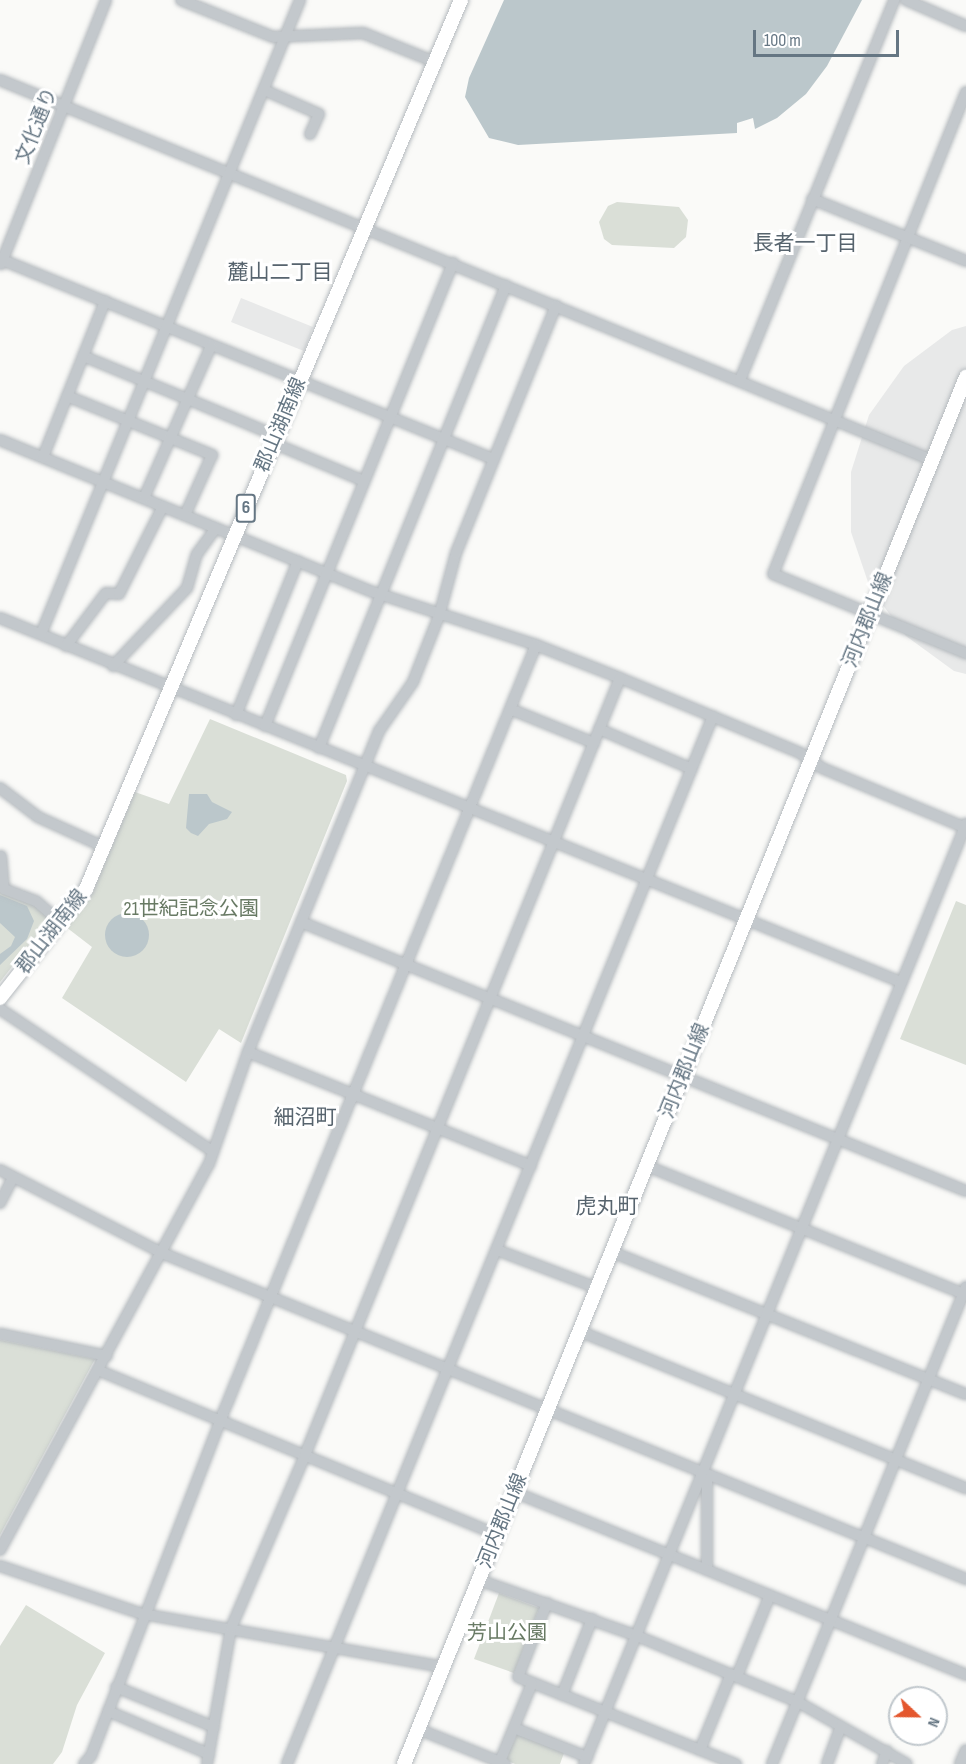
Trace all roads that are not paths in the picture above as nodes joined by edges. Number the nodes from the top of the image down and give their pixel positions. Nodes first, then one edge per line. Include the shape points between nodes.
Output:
1 (106, 0) edge
2 (181, 0) edge
3 (300, 0) edge
4 (461, 0) edge
5 (894, 0) edge
6 (906, 0) edge
7 (966, 26) edge
8 (285, 38) junction
9 (435, 62) junction
10 (0, 80) edge
11 (264, 90) junction
12 (966, 92) edge
13 (64, 106) junction
14 (310, 134) dead end
15 (230, 172) junction
16 (812, 199) junction
17 (365, 228) junction
18 (907, 235) junction
19 (966, 261) edge
20 (1, 262) edge
21 (453, 263) junction
22 (506, 285) junction
23 (105, 301) junction
24 (556, 305) junction
25 (167, 328) junction
26 (211, 346) junction
27 (83, 356) junction
28 (966, 377) edge
29 (146, 381) junction
30 (300, 381) junction
31 (740, 381) junction
32 (67, 396) junction
33 (188, 398) junction
34 (390, 417) junction
35 (833, 418) junction
36 (130, 421) junction
37 (171, 438) junction
38 (0, 440) edge
39 (275, 440) junction
40 (444, 440) junction
41 (43, 457) junction
42 (493, 459) junction
43 (932, 460) junction
44 (364, 481) junction
45 (105, 483) junction
46 (144, 498) junction
47 (163, 506) junction
48 (185, 515) junction
49 (216, 528) junction
50 (234, 536) junction
51 (298, 561) junction
52 (327, 573) junction
53 (381, 594) junction
54 (870, 614) junction
55 (439, 616) junction
56 (0, 618) edge
57 (41, 634) junction
58 (536, 645) junction
59 (66, 646) junction
60 (966, 653) edge
61 (113, 666) junction
62 (620, 678) junction
63 (171, 688) junction
64 (510, 709) junction
65 (236, 714) junction
66 (713, 716) junction
67 (265, 726) junction
68 (599, 729) junction
69 (594, 743) junction
70 (319, 748) junction
71 (811, 761) junction
72 (365, 766) junction
73 (692, 769) junction
74 (0, 788) edge
75 (470, 808) junction
76 (966, 827) edge
77 (553, 843) junction
78 (104, 847) junction
79 (1, 856) edge
80 (647, 880) junction
81 (746, 920) junction
82 (301, 922) junction
83 (61, 923) junction
84 (406, 964) junction
85 (901, 982) junction
86 (0, 998) edge
87 (489, 998) junction
88 (0, 1009) edge
89 (582, 1036) junction
90 (248, 1052) junction
91 (682, 1077) junction
92 (354, 1095) junction
93 (435, 1128) junction
94 (838, 1138) junction
95 (212, 1151) junction
96 (531, 1166) junction
97 (647, 1166) junction
98 (0, 1170) edge
99 (13, 1177) junction
100 (966, 1191) edge
101 (0, 1203) edge
102 (801, 1228) junction
103 (497, 1250) junction
104 (612, 1252) junction
105 (162, 1253) junction
106 (597, 1288) junction
107 (965, 1292) edge
108 (270, 1297) junction
109 (769, 1313) junction
110 (354, 1330) junction
111 (579, 1331) junction
112 (0, 1334) edge
113 (107, 1356) junction
114 (447, 1368) junction
115 (100, 1371) junction
116 (929, 1379) junction
117 (736, 1393) junction
118 (966, 1394) edge
119 (548, 1409) junction
120 (220, 1420) junction
121 (305, 1455) junction
122 (894, 1460) junction
123 (705, 1474) junction
124 (966, 1488) edge
125 (514, 1492) junction
126 (397, 1493) junction
127 (497, 1535) junction
128 (864, 1538) junction
129 (0, 1550) edge
130 (670, 1554) junction
131 (0, 1566) edge
132 (707, 1570) junction
133 (966, 1579) edge
134 (479, 1580) junction
135 (770, 1595) junction
136 (547, 1603) junction
137 (143, 1614) junction
138 (592, 1619) junction
139 (830, 1620) junction
140 (231, 1628) junction
141 (637, 1636) junction
142 (334, 1648) junction
143 (444, 1667) junction
144 (734, 1675) junction
145 (966, 1675) edge
146 (532, 1683) junction
147 (116, 1687) junction
148 (562, 1695) junction
149 (798, 1702) junction
150 (108, 1711) junction
151 (605, 1712) junction
152 (842, 1726) junction
153 (214, 1727) junction
154 (514, 1728) junction
155 (418, 1729) junction
156 (700, 1750) junction
157 (966, 1750) edge
158 (887, 1751) junction
159 (208, 1759) edge
160 (585, 1761) edge
161 (501, 1763) edge
162 (84, 1764) edge
163 (287, 1764) edge
164 (404, 1764) edge
165 (736, 1764) edge
166 (772, 1764) edge
167 (827, 1764) edge
168 (882, 1764) edge
169 (907, 1764) edge
170 (960, 1764) edge

1 - 13 street, 文化通り
2 - 8 street via 273,37
3 - 8 street
4 - 9 main road, 郡山湖南線 / 6
5 - 16 street
6 - 7 street
8 - 9 street via 363,33
8 - 11 street
9 - 17 main road, 郡山湖南線 / 6
10 - 13 street
11 - 14 street via 319,114
11 - 15 street
12 - 18 street
13 - 15 street
13 - 20 street, 文化通り
15 - 17 street
15 - 25 street
16 - 18 street
16 - 31 street
17 - 21 street
17 - 30 main road, 郡山湖南線 / 6
18 - 19 street
18 - 35 street
20 - 23 street
21 - 22 street
21 - 34 street
22 - 24 street
22 - 40 street
23 - 25 street
23 - 27 street
24 - 31 street
24 - 42 street
25 - 26 street
25 - 29 street
26 - 30 street
26 - 33 street
27 - 29 street
27 - 32 street
28 - 43 main road, 河内郡山線
29 - 33 street
29 - 36 street
30 - 34 street
30 - 39 main road, 郡山湖南線 / 6
31 - 35 street
32 - 36 street
32 - 41 street
33 - 37 street
33 - 39 street
34 - 40 street
34 - 44 street
35 - 43 street
35 - 54 street via 773,574
36 - 37 street
36 - 45 street
37 - 46 street
37 - 48 street via 212,455
38 - 41 street
39 - 44 street
39 - 50 main road, 郡山湖南線 / 6
40 - 42 street
40 - 53 street
41 - 45 street
42 - 55 street via 456,553
43 - 54 main road, 河内郡山線
44 - 52 street
45 - 46 street
45 - 57 street
46 - 47 street
47 - 48 street
47 - 59 street via 119,594 106,593
48 - 49 street
49 - 50 street
49 - 61 street via 197,554 187,588
50 - 51 street
50 - 63 main road, 郡山湖南線 / 6
51 - 52 street
51 - 65 street
52 - 53 street
52 - 67 street
53 - 55 street
53 - 70 street
54 - 60 street
54 - 71 main road, 河内郡山線
55 - 58 street
55 - 72 street via 412,682 379,731
56 - 57 street
57 - 59 street
58 - 62 street
58 - 64 street
59 - 61 street
61 - 63 street
62 - 66 street
62 - 68 street
63 - 65 street
63 - 78 main road, 郡山湖南線 / 6
64 - 69 street
64 - 75 street
65 - 67 street
66 - 71 street
66 - 73 street
67 - 70 street
68 - 69 street
68 - 73 street
69 - 77 street
70 - 72 street
71 - 76 street
71 - 81 main road, 河内郡山線
72 - 75 street
72 - 82 street
73 - 80 street
74 - 78 street via 38,817
75 - 77 street
75 - 84 street
76 - 85 street
77 - 80 street
77 - 87 street
78 - 83 main road, 郡山湖南線 / 6 via 82,898
79 - 83 street via 4,889 36,901
80 - 81 street
80 - 89 street
81 - 85 street
81 - 91 main road, 河内郡山線
82 - 84 street
82 - 90 street
83 - 86 main road, 郡山湖南線 / 6
84 - 87 street
84 - 92 street
85 - 94 street
87 - 89 street
87 - 93 street
88 - 95 street
89 - 91 street
89 - 96 street
90 - 92 street
90 - 95 street
91 - 94 street
91 - 97 main road, 河内郡山線
92 - 93 street
92 - 108 street
93 - 96 street
93 - 110 street
94 - 100 street
94 - 102 street
95 - 105 street via 209,1164
96 - 103 street
97 - 102 street
97 - 104 main road, 河内郡山線
98 - 99 street
99 - 101 street
99 - 105 street
102 - 107 street
102 - 109 street
103 - 106 street
103 - 114 street
104 - 106 main road, 河内郡山線
104 - 109 street
105 - 108 street
105 - 113 street
106 - 111 main road, 河内郡山線
107 - 116 street
108 - 110 street
108 - 120 street
109 - 116 street
109 - 117 street
110 - 114 street
110 - 121 street
111 - 117 street
111 - 119 main road, 河内郡山線
112 - 113 street
113 - 115 street
114 - 119 street
114 - 126 street
115 - 120 street
115 - 129 street
116 - 118 street
116 - 122 street
117 - 122 street
117 - 123 street
119 - 123 street
119 - 125 main road, 河内郡山線
120 - 121 street
120 - 137 street
121 - 126 street
121 - 140 street
122 - 124 street
122 - 128 street
123 - 128 street
123 - 130 street
123 - 132 street
125 - 127 main road, 河内郡山線
125 - 130 street
126 - 127 street
126 - 142 street
127 - 134 main road, 河内郡山線
128 - 133 street
128 - 139 street
130 - 132 street
130 - 141 street
131 - 137 street
132 - 135 street
134 - 136 street
134 - 143 main road, 河内郡山線
135 - 139 street
135 - 144 street
136 - 138 street
136 - 146 street via 518,1677
137 - 140 street
137 - 147 street
138 - 141 street
138 - 148 street
139 - 145 street
139 - 149 street
140 - 142 street
140 - 153 street
141 - 144 street
141 - 151 street
142 - 143 street
142 - 163 street
143 - 155 main road, 河内郡山線
144 - 149 street
144 - 156 street
146 - 148 street
146 - 154 street
147 - 150 street
147 - 153 street
148 - 151 street
149 - 152 street
149 - 166 street
150 - 159 street
150 - 162 street via 91,1756
151 - 156 street
151 - 160 street
152 - 158 street
152 - 167 street
153 - 159 street
154 - 160 street
154 - 161 street
155 - 161 street
155 - 164 main road, 河内郡山線
156 - 165 street
157 - 170 street
158 - 168 street
158 - 169 street

